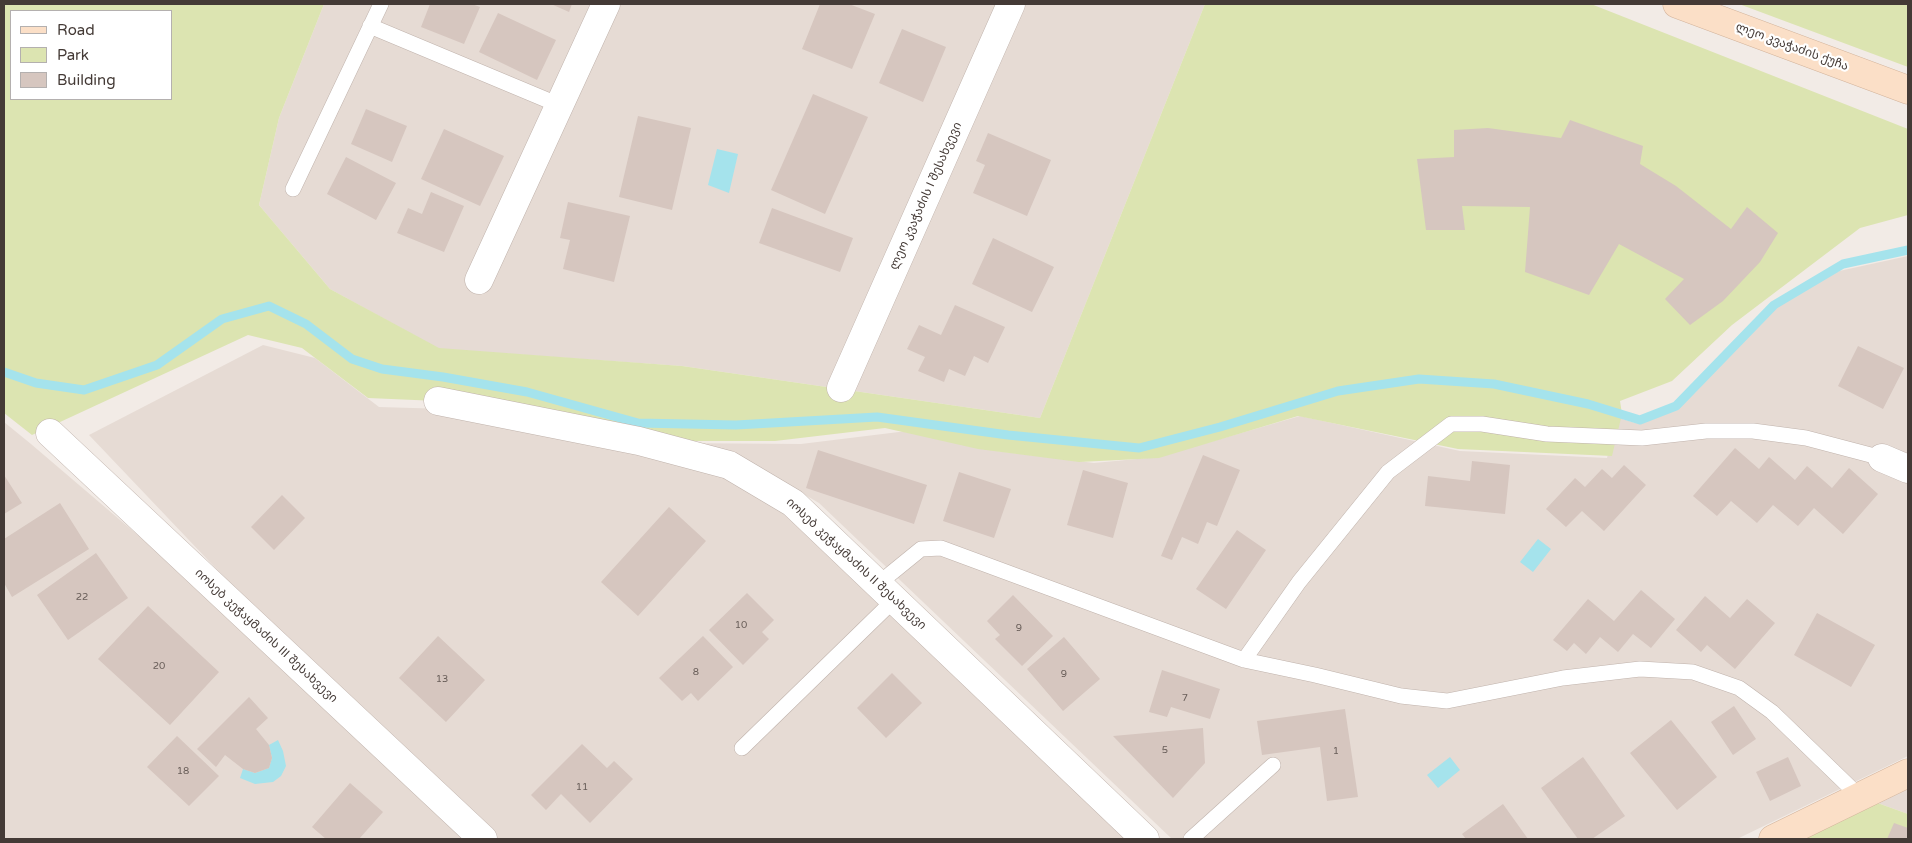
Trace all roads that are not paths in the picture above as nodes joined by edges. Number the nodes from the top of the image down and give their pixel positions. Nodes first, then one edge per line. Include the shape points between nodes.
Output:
1 (381, 4) edge
2 (606, 4) edge
3 (1011, 4) edge
4 (1677, 4) edge
5 (370, 26) junction
6 (1908, 90) edge
7 (559, 105) junction
8 (293, 189) dead end
9 (479, 280) dead end
10 (841, 388) dead end
11 (438, 401) dead end
12 (50, 433) dead end
13 (1882, 458) joint
14 (1908, 469) edge
15 (886, 592) junction
16 (1244, 660) junction
17 (742, 748) dead end
18 (1274, 765) dead end
19 (1908, 773) edge
20 (1860, 797) junction
21 (483, 839) edge
22 (1145, 839) edge
23 (1191, 839) edge
24 (1773, 839) edge

1 - 5 lane
2 - 7 street
3 - 10 street, ლეო კვაჭაძის I შესახვევი
4 - 6 main road, ლეო კვაჭაძის ქუჩა
5 - 7 lane
5 - 8 lane
7 - 9 street
11 - 15 street, იოსებ კეჭაყმაძის II შესახვევი via 639,441 729,465 793,502
12 - 21 street, იოსებ კეჭაყმაძის III შესახვევი
13 - 14 street
13 - 16 lane via 1806,438 1753,431 1706,431 1642,438 1548,434 1482,424 1451,424 1388,472 1298,582
15 - 16 lane via 921,549 941,548
15 - 17 lane
15 - 22 street, იოსებ კეჭაყმაძის II შესახვევი
16 - 20 lane via 1401,696 1447,700 1582,675 1640,669 1693,672 1739,688 1772,712
18 - 23 lane
19 - 20 main road
20 - 24 main road

